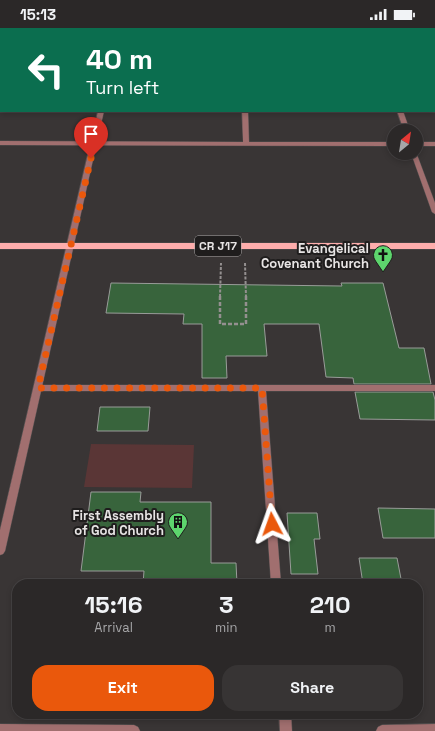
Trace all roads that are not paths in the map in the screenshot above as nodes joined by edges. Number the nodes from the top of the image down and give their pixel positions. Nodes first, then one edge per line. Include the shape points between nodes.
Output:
1 (101, 112) edge
2 (245, 112) edge
3 (400, 112) edge
4 (405, 124) edge
5 (0, 143) edge
6 (94, 143) junction
7 (246, 143) junction
8 (387, 144) edge
9 (423, 144) edge
10 (435, 144) edge
11 (416, 160) edge
12 (435, 212) edge
13 (0, 246) edge
14 (71, 246) junction
15 (435, 246) edge
16 (38, 388) junction
17 (262, 388) junction
18 (435, 388) edge
19 (0, 551) edge
20 (276, 579) edge
21 (285, 719) edge
22 (0, 730) edge
23 (435, 730) edge
24 (134, 731) edge
25 (286, 731) edge
26 (382, 731) edge

1 - 6 street
2 - 7 street
3 - 4 street
5 - 6 street
6 - 7 street
6 - 14 street
7 - 8 street
9 - 10 street
11 - 12 street
13 - 14 main road, CR J17
14 - 15 main road, CR J17
14 - 16 street
16 - 17 street
16 - 19 street
17 - 18 street
17 - 20 street
21 - 25 street
22 - 24 street
23 - 26 street

